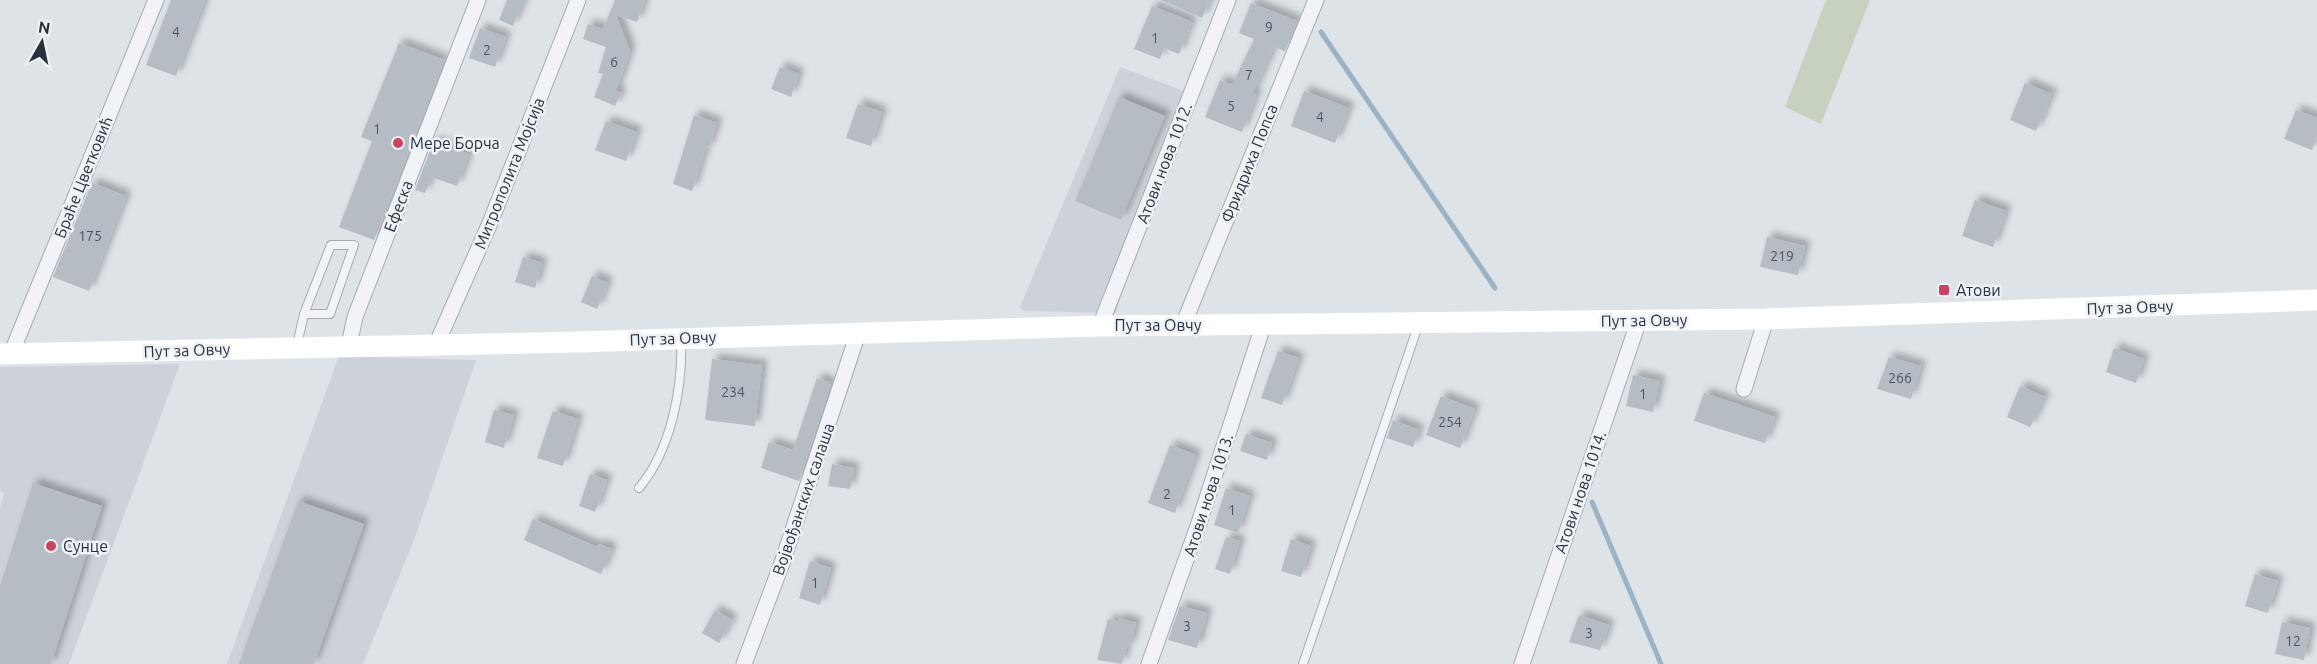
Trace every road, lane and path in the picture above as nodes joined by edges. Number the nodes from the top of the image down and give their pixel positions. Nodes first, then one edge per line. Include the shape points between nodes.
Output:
1 (156, 0) edge
2 (477, 0) edge
3 (578, 0) edge
4 (1228, 0) edge
5 (1316, 0) edge
6 (2317, 300) edge
7 (304, 314) junction
8 (1766, 319) junction
9 (1639, 320) junction
10 (1420, 322) junction
11 (1183, 325) junction
12 (1100, 326) junction
13 (1263, 326) junction
14 (858, 333) junction
15 (681, 338) junction
16 (348, 345) junction
17 (436, 345) junction
18 (296, 347) junction
19 (5, 354) edge
20 (1744, 389) dead end
21 (639, 488) dead end
22 (744, 664) edge
23 (1149, 664) edge
24 (1303, 664) edge
25 (1522, 664) edge

1 - 19 street, Браће Цветковић
2 - 16 street, Ефеска via 355,317
3 - 17 street, Митрополита Мојсија via 490,223
4 - 12 street, Атови нова 1012.
5 - 11 street, Фридриха Попса
6 - 8 street, Пут за Овчу
7 - 7 lane via 331,244 354,245 330,314
7 - 18 lane
8 - 9 street, Пут за Овчу
8 - 20 street
9 - 10 street, Пут за Овчу
9 - 25 street, Атови нова 1014.
10 - 13 street, Пут за Овчу
10 - 24 lane
11 - 12 street, Пут за Овчу
11 - 13 street, Пут за Овчу
12 - 14 street, Пут за Овчу
13 - 23 street, Атови нова 1013.
14 - 15 street, Пут за Овчу
14 - 22 street, Војвођанских салаша
15 - 17 street, Пут за Овчу
15 - 21 lane via 680,387 673,414 652,472
16 - 17 street, Пут за Овчу
16 - 18 street, Пут за Овчу
18 - 19 street, Пут за Овчу

